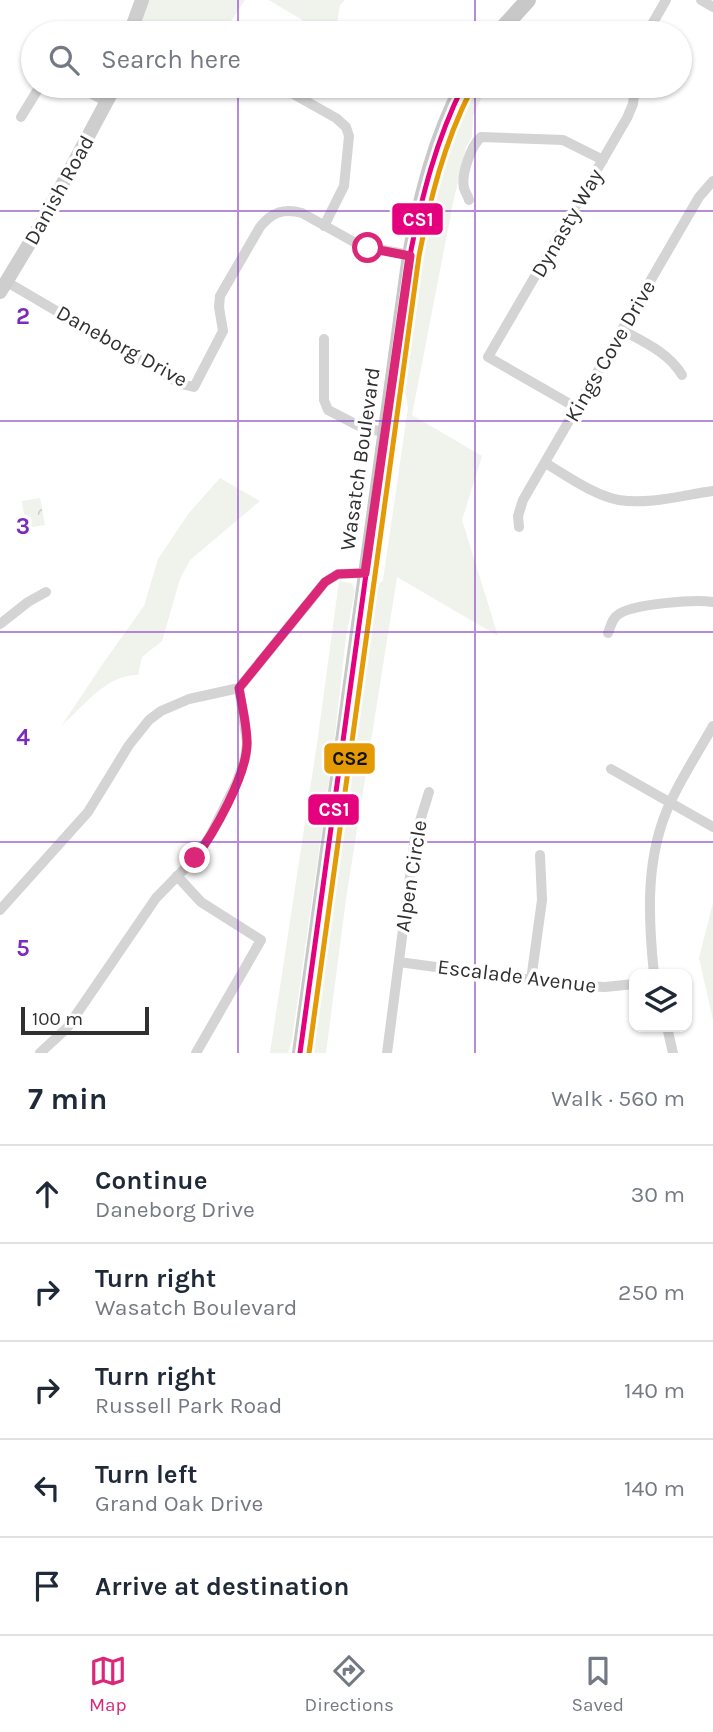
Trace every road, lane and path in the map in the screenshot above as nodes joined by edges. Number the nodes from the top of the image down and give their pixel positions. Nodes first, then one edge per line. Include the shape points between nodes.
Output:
1 (142, 0) edge
2 (528, 0) edge
3 (666, 0) edge
4 (701, 0) edge
5 (713, 7) edge
6 (135, 21) edge
7 (509, 21) edge
8 (654, 21) edge
9 (33, 98) edge
10 (100, 98) edge
11 (109, 98) edge
12 (300, 98) edge
13 (457, 98) edge
14 (633, 98) edge
15 (107, 102) junction
16 (21, 117) dead end
17 (603, 160) junction
18 (713, 181) edge
19 (469, 200) dead end
20 (324, 226) junction
21 (410, 256) junction
22 (3, 287) edge
23 (622, 330) junction
24 (324, 339) dead end
25 (682, 375) dead end
26 (576, 408) junction
27 (385, 432) junction
28 (545, 463) junction
29 (713, 491) edge
30 (519, 527) dead end
31 (365, 573) junction
32 (46, 592) dead end
33 (713, 602) edge
34 (0, 624) edge
35 (608, 633) dead end
36 (239, 688) junction
37 (713, 726) edge
38 (611, 769) dead end
39 (429, 792) dead end
40 (670, 803) junction
41 (713, 827) edge
42 (540, 855) dead end
43 (177, 876) junction
44 (0, 910) edge
45 (399, 962) junction
46 (654, 969) edge
47 (531, 980) junction
48 (629, 985) edge
49 (668, 1032) edge
50 (203, 1048) edge
51 (40, 1053) edge
52 (300, 1053) edge
53 (387, 1053) edge
54 (673, 1053) edge

1 - 6 street
2 - 7 main road
3 - 8 street
4 - 5 street
9 - 16 street
10 - 15 street
11 - 15 street, Danish Road
12 - 20 street via 335,118 349,136 344,186
13 - 21 main road, Wasatch Boulevard via 434,154
14 - 17 street, Dynasty Way via 631,111
15 - 22 street, Danish Road
17 - 19 street via 563,140 481,137 465,176
17 - 26 street, Dynasty Way via 488,357
18 - 23 street, Kings Cove Drive via 699,197
20 - 21 street, Daneborg Drive via 361,246
20 - 22 street, Daneborg Drive via 292,211 267,218 224,286 219,307 223,331 194,387
21 - 27 main road, Wasatch Boulevard
23 - 25 street via 664,355
23 - 26 street, Kings Cove Drive
24 - 27 street via 328,410 363,428
26 - 28 street, Kings Cove Drive
27 - 31 main road, Wasatch Boulevard
28 - 29 street via 602,495 619,499
28 - 30 street, Kings Cove Drive via 523,500
31 - 36 street via 338,574 325,582
31 - 52 main road, Wasatch Boulevard
32 - 34 street
33 - 35 street via 635,608 619,614
36 - 43 street via 247,743 242,771 203,848
36 - 44 street via 189,699 149,720 88,812
37 - 40 street
38 - 40 street
39 - 45 street, Alpen Circle via 415,837
40 - 41 street
40 - 46 street via 650,883
42 - 47 street via 542,900
43 - 50 street via 201,902 261,940
43 - 51 street via 156,898 67,1028
45 - 47 street, Escalade Avenue
45 - 53 street, Alpen Circle
47 - 48 street, Escalade Avenue via 605,987
49 - 54 street

